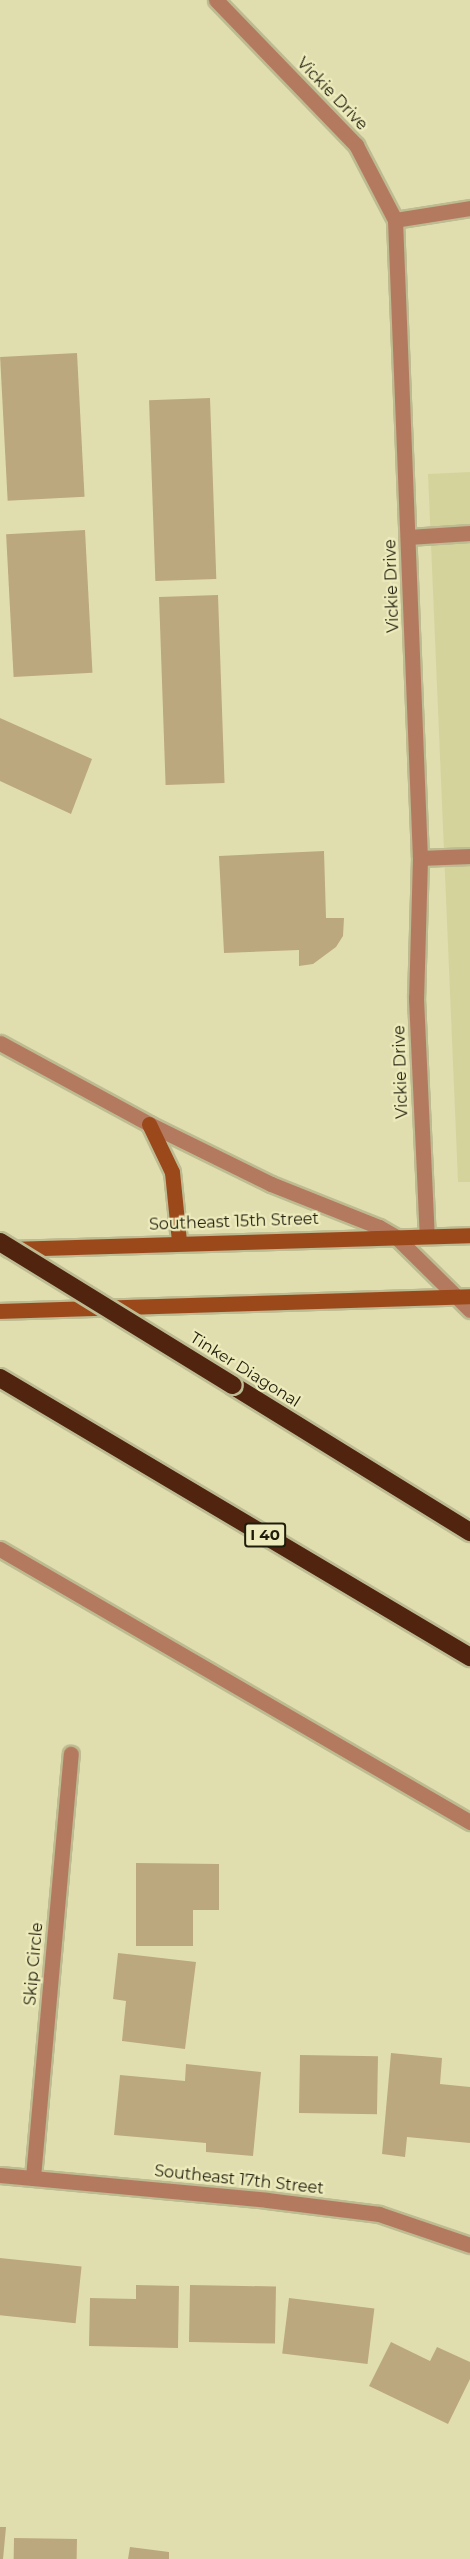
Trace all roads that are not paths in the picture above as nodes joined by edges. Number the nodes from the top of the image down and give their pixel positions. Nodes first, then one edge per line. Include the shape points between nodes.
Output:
1 (216, 0) edge
2 (470, 208) edge
3 (395, 220) junction
4 (470, 533) edge
5 (408, 537) junction
6 (470, 856) edge
7 (420, 858) junction
8 (0, 1043) edge
9 (149, 1124) junction
10 (470, 1235) edge
11 (427, 1236) junction
12 (396, 1237) junction
13 (179, 1241) junction
14 (0, 1242) edge
15 (0, 1249) edge
16 (463, 1296) edge
17 (470, 1310) edge
18 (0, 1311) edge
19 (0, 1378) edge
20 (470, 1532) edge
21 (0, 1549) edge
22 (470, 1657) edge
23 (71, 1754) dead end
24 (470, 1822) edge
25 (0, 2175) edge
26 (33, 2177) junction
27 (470, 2245) edge

1 - 3 street, Vickie Drive via 356,144
2 - 3 street
3 - 5 street, Vickie Drive
4 - 5 street
5 - 7 street, Vickie Drive
6 - 7 street
7 - 11 street, Vickie Drive via 416,998
8 - 9 street
9 - 12 street via 271,1184
9 - 13 main road via 172,1172
10 - 11 main road, Southeast 15th Street
11 - 12 main road, Southeast 15th Street
12 - 13 main road, Southeast 15th Street
12 - 16 street
13 - 15 main road, Southeast 15th Street
14 - 20 highway, Tinker Diagonal, bridge
16 - 17 street
16 - 18 main road
19 - 22 highway, I 40
21 - 24 street
23 - 26 street, Skip Circle
25 - 26 street, Southeast 17th Street
26 - 27 street, Southeast 17th Street via 379,2214

